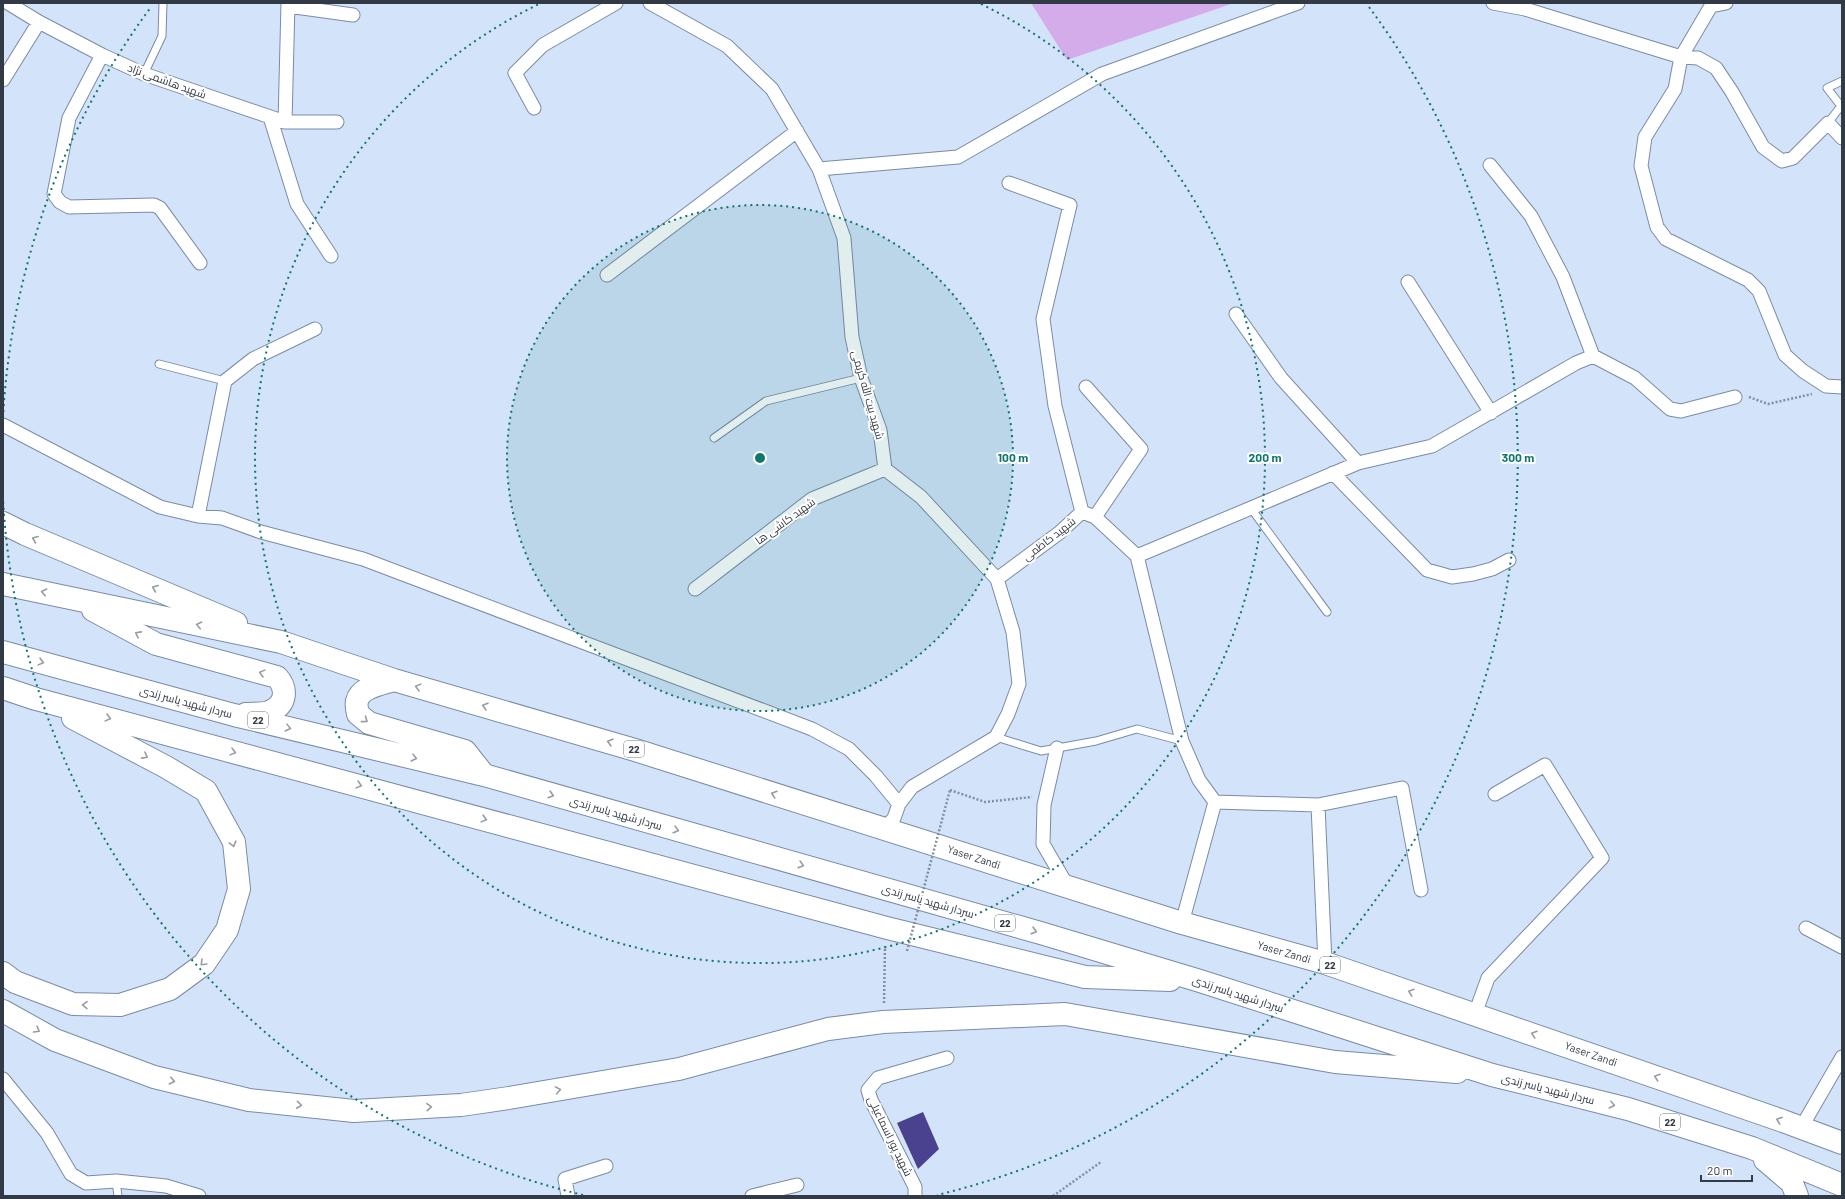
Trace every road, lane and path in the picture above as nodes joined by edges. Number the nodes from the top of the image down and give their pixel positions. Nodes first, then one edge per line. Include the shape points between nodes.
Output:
1 (8, 3) edge
2 (164, 3) edge
3 (616, 3) edge
4 (650, 3) edge
5 (1298, 3) edge
6 (1493, 3) edge
7 (1726, 3) edge
8 (288, 5) edge
9 (1710, 5) edge
10 (1521, 6) edge
11 (353, 15) dead end
12 (38, 22) junction
13 (102, 55) junction
14 (1681, 57) junction
15 (144, 74) junction
16 (3, 80) edge
17 (1842, 81) edge
18 (534, 108) dead end
19 (270, 117) junction
20 (285, 122) junction
21 (337, 122) dead end
22 (1828, 123) junction
23 (797, 131) junction
24 (1842, 138) edge
25 (1490, 165) dead end
26 (820, 169) junction
27 (1009, 183) dead end
28 (331, 256) dead end
29 (200, 263) dead end
30 (607, 275) dead end
31 (1408, 282) dead end
32 (1236, 314) dead end
33 (315, 329) dead end
34 (1593, 356) junction
35 (159, 364) dead end
36 (861, 378) junction
37 (225, 381) junction
38 (1086, 387) dead end
39 (1842, 387) edge
40 (1818, 393) dead end
41 (1735, 397) joint
42 (1491, 413) junction
43 (3, 425) edge
44 (714, 438) dead end
45 (1358, 463) junction
46 (885, 469) junction
47 (1333, 473) junction
48 (1250, 507) junction
49 (1082, 512) junction
50 (198, 516) junction
51 (1095, 517) junction
52 (3, 523) edge
53 (1137, 556) junction
54 (1509, 560) dead end
55 (997, 579) junction
56 (3, 584) edge
57 (695, 589) dead end
58 (70, 598) junction
59 (1326, 612) dead end
60 (281, 642) junction
61 (3, 652) edge
62 (394, 680) junction
63 (3, 688) edge
64 (36, 699) junction
65 (234, 715) junction
66 (996, 737) junction
67 (1182, 741) junction
68 (1057, 748) junction
69 (484, 775) junction
70 (1495, 794) dead end
71 (1047, 795) junction
72 (1215, 802) junction
73 (899, 804) junction
74 (1318, 805) junction
75 (885, 828) junction
76 (1068, 887) junction
77 (1421, 890) dead end
78 (1182, 923) junction
79 (887, 928) junction
80 (1806, 928) dead end
81 (1842, 947) edge
82 (907, 951) dead end
83 (1325, 963) junction
84 (3, 974) edge
85 (1200, 981) junction
86 (3, 1010) edge
87 (1475, 1014) junction
88 (883, 1022) junction
89 (1842, 1057) edge
90 (947, 1058) dead end
91 (1492, 1075) junction
92 (3, 1079) edge
93 (1801, 1128) junction
94 (1841, 1140) edge
95 (1752, 1148) junction
96 (1101, 1162) dead end
97 (606, 1166) dead end
98 (116, 1181) junction
99 (1842, 1184) edge
100 (797, 1185) dead end
101 (118, 1196) edge
102 (199, 1196) edge
103 (568, 1196) edge
104 (752, 1196) edge
105 (915, 1196) edge
106 (1054, 1196) edge
107 (1797, 1196) edge

1 - 12 street, شهید هاشمی نژاد
2 - 15 lane via 162,36
3 - 18 street via 543,45 515,73
4 - 23 street, شهید بیت الله کریمی via 727,46 772,89
5 - 26 street via 1102,74 958,157
6 - 10 street
7 - 9 street
8 - 11 street
8 - 20 street
9 - 14 street
10 - 14 street
12 - 13 street, شهید هاشمی نژاد
12 - 16 street
13 - 15 street, شهید هاشمی نژاد
13 - 29 street via 69,118 54,194 60,202 69,207 154,205 160,208
14 - 22 street via 1698,58 1716,68 1763,147 1782,161 1793,158
14 - 39 street via 1675,89 1645,137 1641,166 1657,227 1666,239 1748,280 1759,291 1785,355 1826,386
15 - 19 street, شهید هاشمی نژاد
17 - 22 lane via 1827,88 1841,106
19 - 20 street, شهید هاشمی نژاد
19 - 28 street via 297,204
20 - 21 street, شهید هاشمی نژاد
22 - 24 street
23 - 26 street, شهید بیت الله کریمی
23 - 30 street
25 - 34 street via 1531,216 1563,277
26 - 36 street, شهید بیت الله کریمی via 844,238 852,337
27 - 49 street via 1070,205 1043,320 1055,406
31 - 42 street
32 - 45 street via 1281,378
33 - 37 street via 254,359
34 - 41 street via 1635,378 1670,409 1681,411
34 - 42 street via 1576,363
35 - 37 lane
36 - 44 lane via 766,401
36 - 46 street, شهید بیت الله کریمی via 880,430
37 - 50 street
38 - 51 street via 1141,449
40 - 41 path via 1768,404 1750,397
42 - 45 street via 1432,446
43 - 50 street via 160,507
45 - 47 street
46 - 55 street via 921,497
46 - 57 street, شهید کاشی ها via 812,499
47 - 48 street
47 - 54 street via 1427,570 1452,577 1492,569
48 - 53 street
48 - 59 lane
49 - 51 street, شهید کاظمی
49 - 55 street, شهید کاظمی via 1059,533
50 - 73 street via 222,518 261,532 363,559 812,729 849,750 876,776
51 - 53 street, شهید کاظمی
60 -> 52 highway
53 - 67 street
55 - 66 street via 1013,632 1019,684
58 -> 56 highway, 22
60 -> 58 highway, 22
65 -> 58 highway via 270,712 279,706 283,700 284,690 281,682 277,677 156,644
60 - 62 highway, 22
61 -> 65 highway, سردار شهید یاسر زندی / 22
62 -> 69 highway via 373,686 360,694 356,702 358,714 369,723 465,751
75 -> 62 highway, Yaser Zandi / 22 via 635,750
63 - 64 highway
64 -> 79 highway
64 -> 84 highway via 166,767 206,791 234,842 239,889 228,930 204,964 170,989 120,1005 73,1004 15,982
65 -> 69 highway, سردار شهید یاسر زندی / 22
66 - 68 lane via 1041,751
66 - 73 street via 912,787
67 - 68 lane via 1137,729 1096,741
67 - 72 street via 1199,780
68 - 71 street
69 -> 85 highway, سردار شهید یاسر زندی / 22 via 1044,934
70 - 87 street via 1545,765 1602,858 1488,978
71 - 76 street via 1044,805 1043,844
71 - 82 path, bridge via 985,802 950,790
72 - 74 street
72 - 78 street
73 - 75 street via 894,818
74 - 77 street via 1402,788
74 - 83 street
75 - 76 highway, Yaser Zandi / 22
76 - 78 highway, Yaser Zandi / 22
78 - 83 highway, Yaser Zandi / 22
79 - 85 highway via 1085,977
79 - 88 path
80 - 81 street
87 -> 83 highway, Yaser Zandi / 22
85 - 91 highway, سردار شهید یاسر زندی / 22
86 -> 88 highway via 55,1040 154,1077 249,1100 354,1111 461,1105 509,1098 679,1069 828,1029
93 -> 87 highway, Yaser Zandi / 22
88 - 91 highway via 1066,1014 1335,1062
89 - 93 street
90 - 105 street, شهید پور اسماعیلی via 878,1078 868,1090 915,1187
91 -> 95 highway, سردار شهید یاسر زندی / 22 via 1628,1109
92 - 98 street via 47,1133 71,1174 86,1183
93 - 94 highway, Yaser Zandi / 22
95 - 99 highway, سردار شهید یاسر زندی / 22
95 - 107 highway via 1792,1183
96 - 106 path
97 - 103 street via 565,1179
98 - 101 lane
98 - 102 street via 166,1186
100 - 104 street

